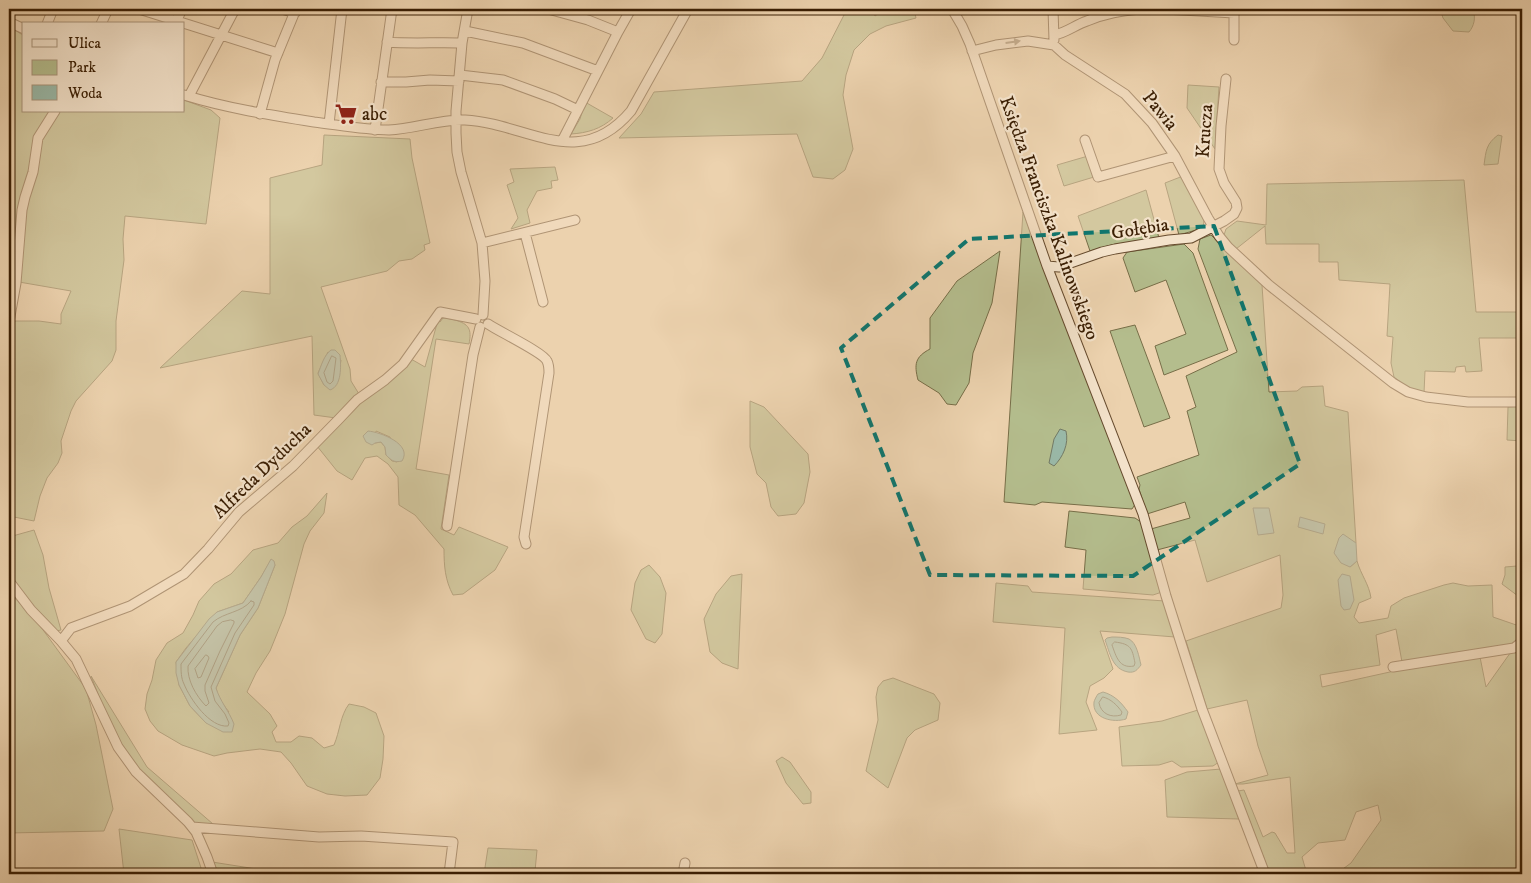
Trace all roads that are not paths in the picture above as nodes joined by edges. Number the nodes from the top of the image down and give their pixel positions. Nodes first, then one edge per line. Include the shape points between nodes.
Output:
1 (53, 9) edge
2 (108, 9) edge
3 (139, 9) edge
4 (182, 9) edge
5 (235, 9) edge
6 (282, 9) edge
7 (342, 9) edge
8 (392, 9) edge
9 (467, 9) edge
10 (548, 9) edge
11 (631, 9) edge
12 (688, 9) edge
13 (952, 9) edge
14 (1054, 9) edge
15 (1141, 9) edge
16 (1165, 9) edge
17 (295, 11) edge
18 (9, 22) edge
19 (48, 22) edge
20 (102, 22) edge
21 (176, 22) edge
22 (185, 25) edge
23 (22, 28) edge
24 (465, 31) junction
25 (618, 32) junction
26 (222, 35) junction
27 (1054, 35) junction
28 (1234, 40) dead end
29 (387, 42) junction
30 (462, 43) junction
31 (1054, 45) junction
32 (972, 52) junction
33 (278, 53) junction
34 (598, 72) junction
35 (459, 78) junction
36 (1226, 80) dead end
37 (381, 82) junction
38 (187, 96) edge
39 (578, 110) junction
40 (53, 112) edge
41 (260, 114) junction
42 (456, 120) junction
43 (329, 124) junction
44 (375, 130) junction
45 (1085, 140) dead end
46 (562, 142) junction
47 (1175, 156) junction
48 (575, 220) dead end
49 (1213, 227) junction
50 (525, 233) junction
51 (482, 242) junction
52 (1071, 263) junction
53 (1046, 266) junction
54 (1054, 284) junction
55 (542, 302) dead end
56 (482, 321) junction
57 (9, 322) edge
58 (1522, 402) edge
59 (447, 526) dead end
60 (526, 544) dead end
61 (9, 581) edge
62 (61, 641) junction
63 (1522, 642) edge
64 (1393, 667) dead end
65 (192, 827) junction
66 (685, 863) dead end
67 (213, 874) edge
68 (449, 874) edge
69 (684, 874) edge
70 (1265, 874) edge

1 - 19 street
2 - 20 street
3 - 21 street
4 - 21 street
5 - 26 street
6 - 17 street
7 - 43 street
8 - 29 street
9 - 24 street
10 - 25 street
11 - 25 street
12 - 46 street via 625,118 595,138
13 - 32 street, Księdza Franciszka Kalinowskiego
14 - 27 street
15 - 27 street via 1105,13
16 - 28 street via 1234,13
17 - 33 street
18 - 23 street
22 - 26 street
24 - 30 street
24 - 34 street via 523,43
25 - 34 street
26 - 33 street
26 - 38 street
27 - 31 street
29 - 30 street
29 - 37 street
30 - 35 street
32 -> 31 street, Pawia via 1014,42
31 - 47 street, Pawia via 1125,94 1152,123
32 - 53 street, Księdza Franciszka Kalinowskiego
33 - 41 street
34 - 39 street
35 - 37 street
35 - 39 street via 503,80
35 - 42 street
36 - 49 street, Krucza via 1218,169 1237,208 1232,217
37 - 44 street
38 - 41 street
39 - 46 street
40 - 57 street via 38,138 25,197
41 - 43 street
42 - 44 street
42 - 46 street via 483,123
42 - 51 street via 459,164
43 - 44 street
45 - 47 street via 1098,177
47 - 49 street, Pawia
48 - 50 street
49 - 52 street, Gołębia via 1191,238 1102,252
49 - 58 street, Pawia via 1228,247 1268,285 1408,392 1450,400
50 - 51 street
50 - 55 street
51 - 56 street via 485,281
52 - 53 street, Gołębia via 1059,267
52 - 54 street, Gołębia via 1060,270
53 - 54 street, Księdza Franciszka Kalinowskiego
54 - 70 street, Księdza Franciszka Kalinowskiego via 1143,514 1202,709
56 - 59 street via 473,358
56 - 60 street via 536,351 548,362 524,537
56 - 62 street, Alfreda Dyducha via 440,312 403,364 357,400 293,466 239,512 184,574 130,606 71,628
61 - 62 street
62 - 65 street via 76,659 126,759
63 - 64 street via 1514,648
65 - 67 street
65 - 68 street via 319,837 361,836 453,842
66 - 69 street

